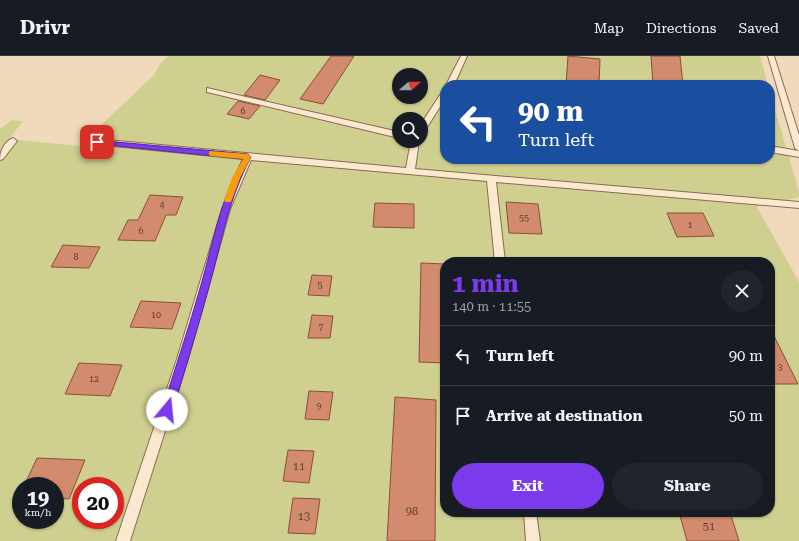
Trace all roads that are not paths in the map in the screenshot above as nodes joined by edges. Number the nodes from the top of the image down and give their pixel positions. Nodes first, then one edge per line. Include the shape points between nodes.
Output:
1 (464, 56) edge
2 (771, 56) edge
3 (452, 80) edge
4 (210, 90) dead end
5 (440, 102) edge
6 (428, 120) edge
7 (392, 133) edge
8 (13, 141) dead end
9 (97, 142) dead end
10 (413, 148) edge
11 (799, 148) edge
12 (775, 150) edge
13 (799, 154) edge
14 (0, 157) edge
15 (248, 157) junction
16 (410, 171) junction
17 (491, 178) junction
18 (799, 205) edge
19 (499, 257) edge
20 (531, 517) edge
21 (123, 541) edge
22 (533, 541) edge

1 - 3 lane
2 - 11 lane
4 - 7 lane
5 - 6 lane
8 - 14 lane
9 - 15 lane
10 - 16 lane
12 - 13 lane
15 - 16 lane
15 - 21 lane via 236,178 225,208 205,287
16 - 17 lane
17 - 18 lane
17 - 19 lane
20 - 22 lane

